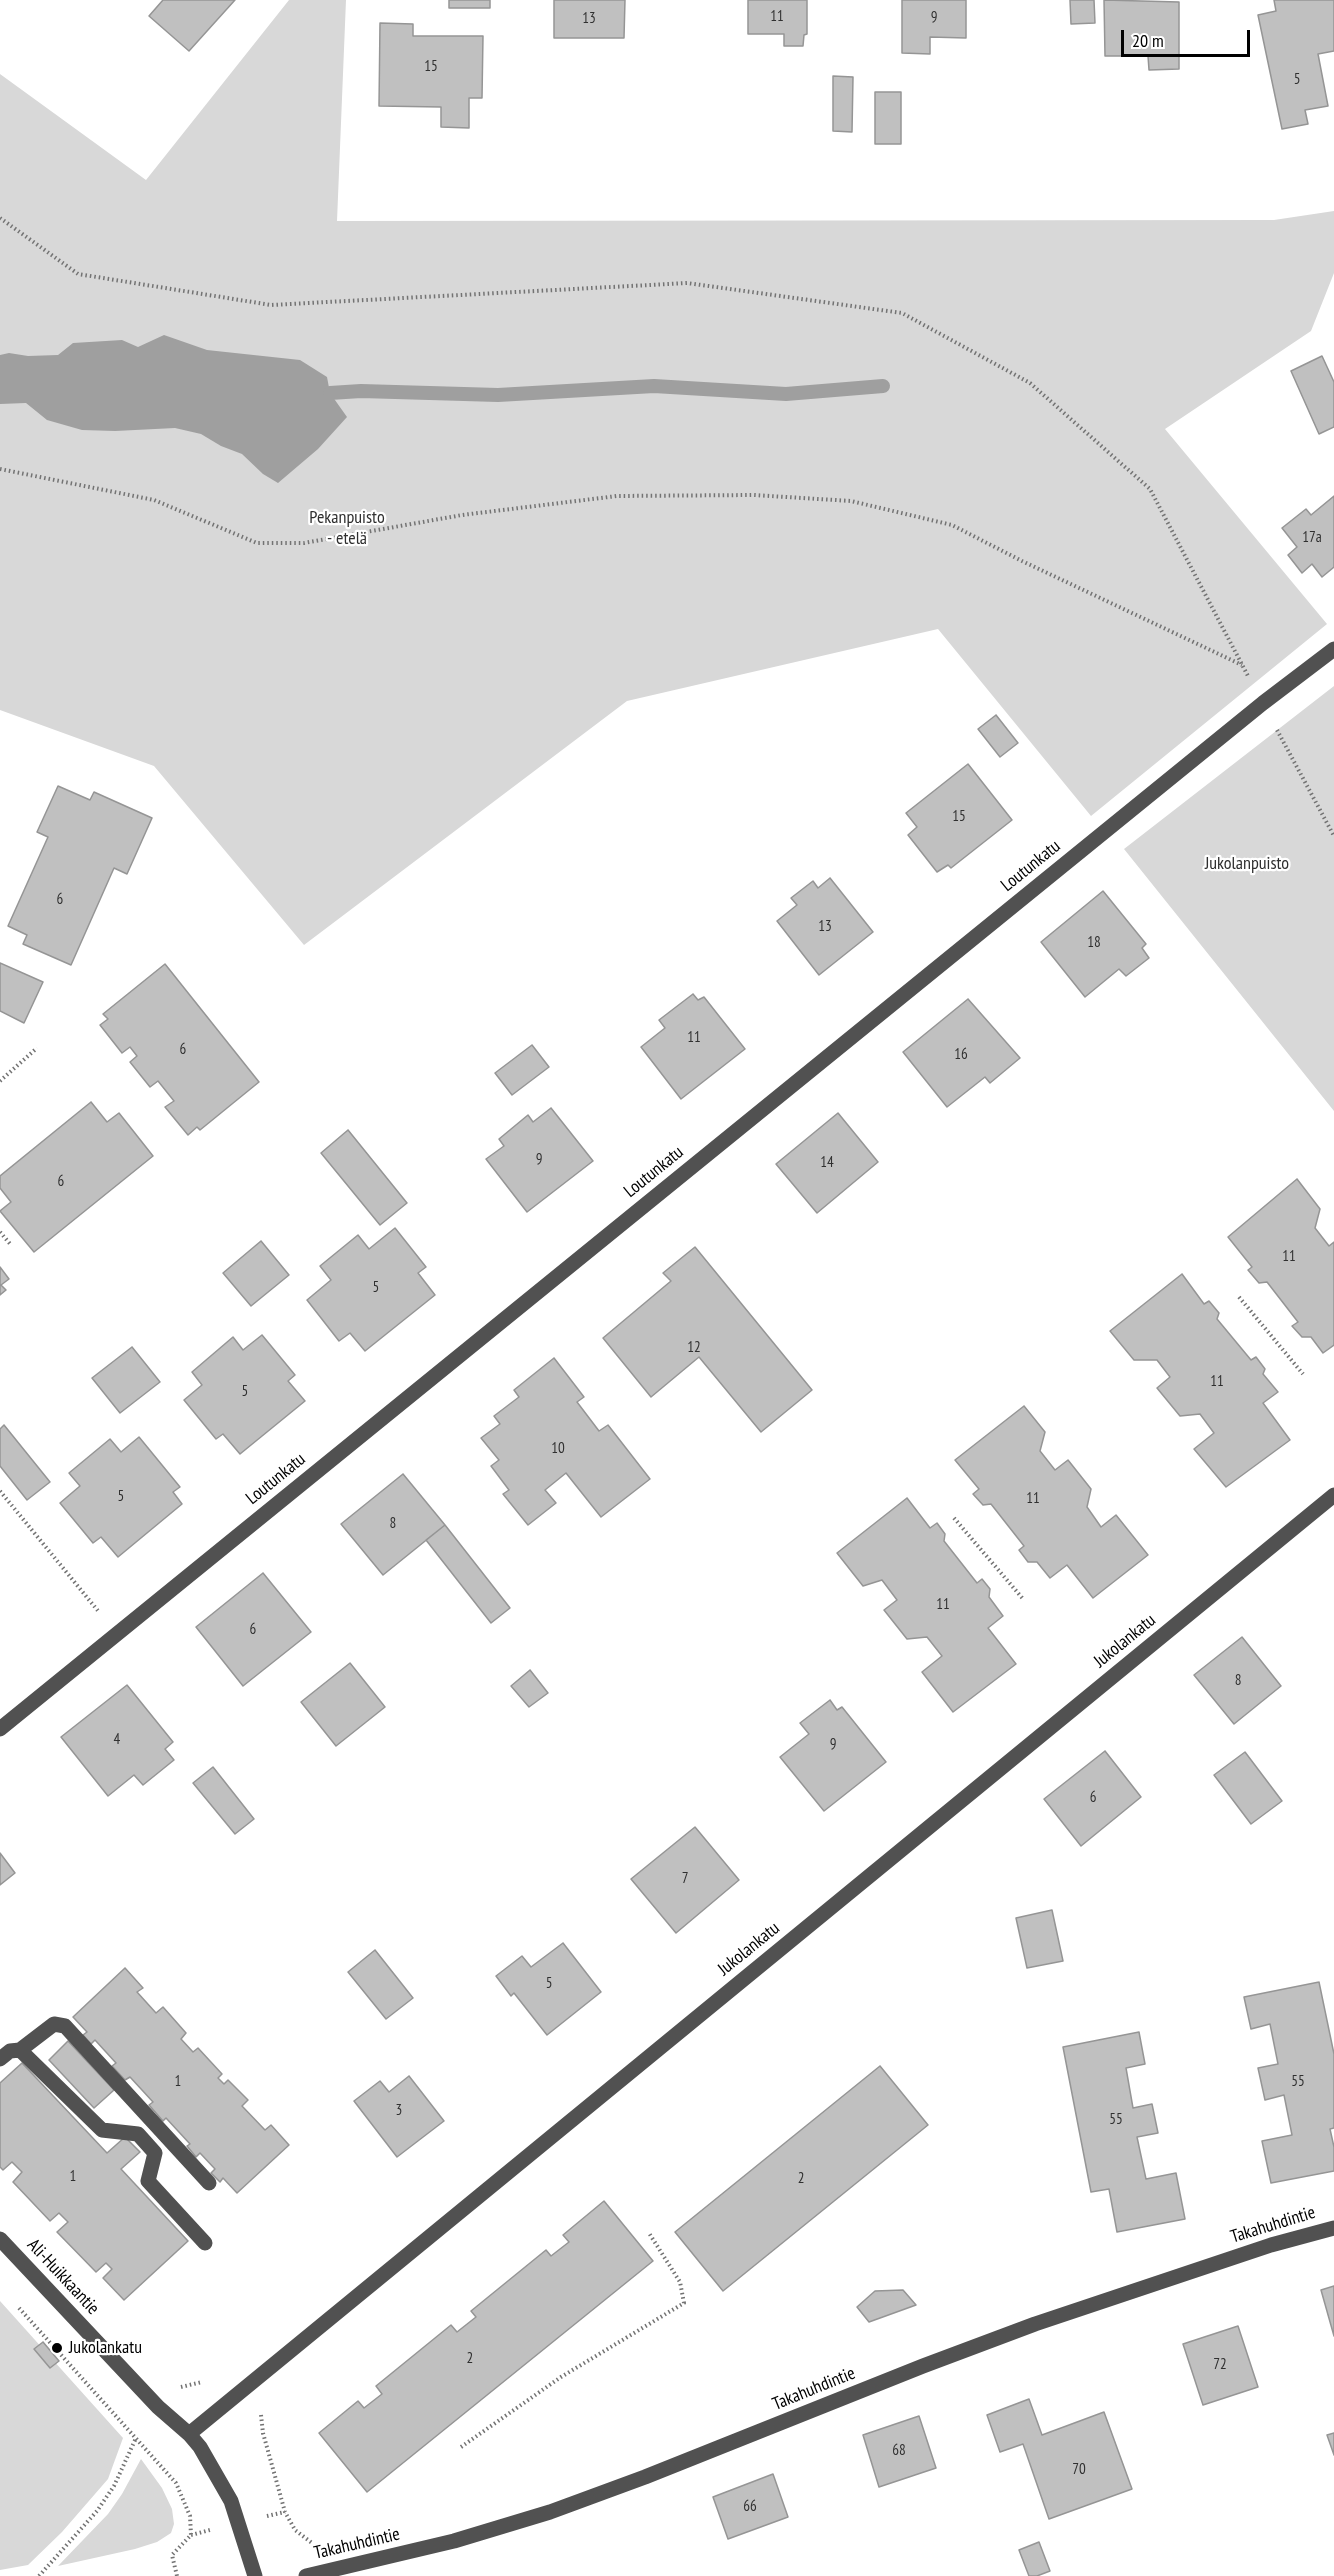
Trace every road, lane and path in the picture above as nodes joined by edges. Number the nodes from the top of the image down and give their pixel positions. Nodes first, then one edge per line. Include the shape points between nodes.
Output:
1 (0, 218) edge
2 (0, 469) edge
3 (1334, 649) edge
4 (1243, 665) junction
5 (1263, 703) junction
6 (1334, 836) edge
7 (37, 1048) dead end
8 (0, 1081) edge
9 (0, 1232) edge
10 (11, 1245) dead end
11 (1239, 1297) dead end
12 (1303, 1374) dead end
13 (0, 1491) edge
14 (1334, 1495) edge
15 (954, 1518) dead end
16 (1024, 1600) dead end
17 (116, 1634) junction
18 (0, 1729) edge
19 (20, 2049) junction
20 (0, 2059) edge
21 (152, 2121) junction
22 (138, 2134) junction
23 (209, 2183) dead end
24 (1334, 2228) edge
25 (649, 2234) dead end
26 (0, 2239) edge
27 (205, 2243) dead end
28 (16, 2305) dead end
29 (263, 2409) dead end
30 (189, 2434) junction
31 (136, 2438) junction
32 (461, 2446) dead end
33 (326, 2571) junction
34 (39, 2576) edge
35 (177, 2576) edge
36 (255, 2576) edge
37 (306, 2576) edge

1 - 4 path via 78,274 271,305 687,283 902,312 1030,383 1150,489
2 - 4 path via 154,500 257,543 304,543 462,515 617,496 754,495 850,501 952,525
3 - 5 street, Loutunkatu
4 - 5 path
5 - 6 path
5 - 17 street, Loutunkatu
7 - 8 path
9 - 10 path
11 - 12 path
13 - 17 path
14 - 30 street, Jukolankatu
15 - 16 path
17 - 18 street, Loutunkatu
19 - 20 street
19 - 21 street via 54,2024 64,2026
19 - 22 street via 102,2130
21 - 22 street
21 - 23 street
22 - 27 street via 155,2153 148,2181
24 - 33 street, Takahuhdintie via 1271,2245 1035,2324 550,2512 454,2541
25 - 32 path via 680,2282 684,2303 561,2377
26 - 30 street, Ali-Huikkaantie via 158,2407
28 - 31 path
29 - 33 path via 263,2433 285,2512 295,2530 318,2546
30 - 36 street, Ali-Huikkaantie via 231,2501
31 - 34 path via 114,2486 97,2511
31 - 35 path via 176,2483 190,2516 191,2535 172,2554
33 - 37 street, Takahuhdintie

